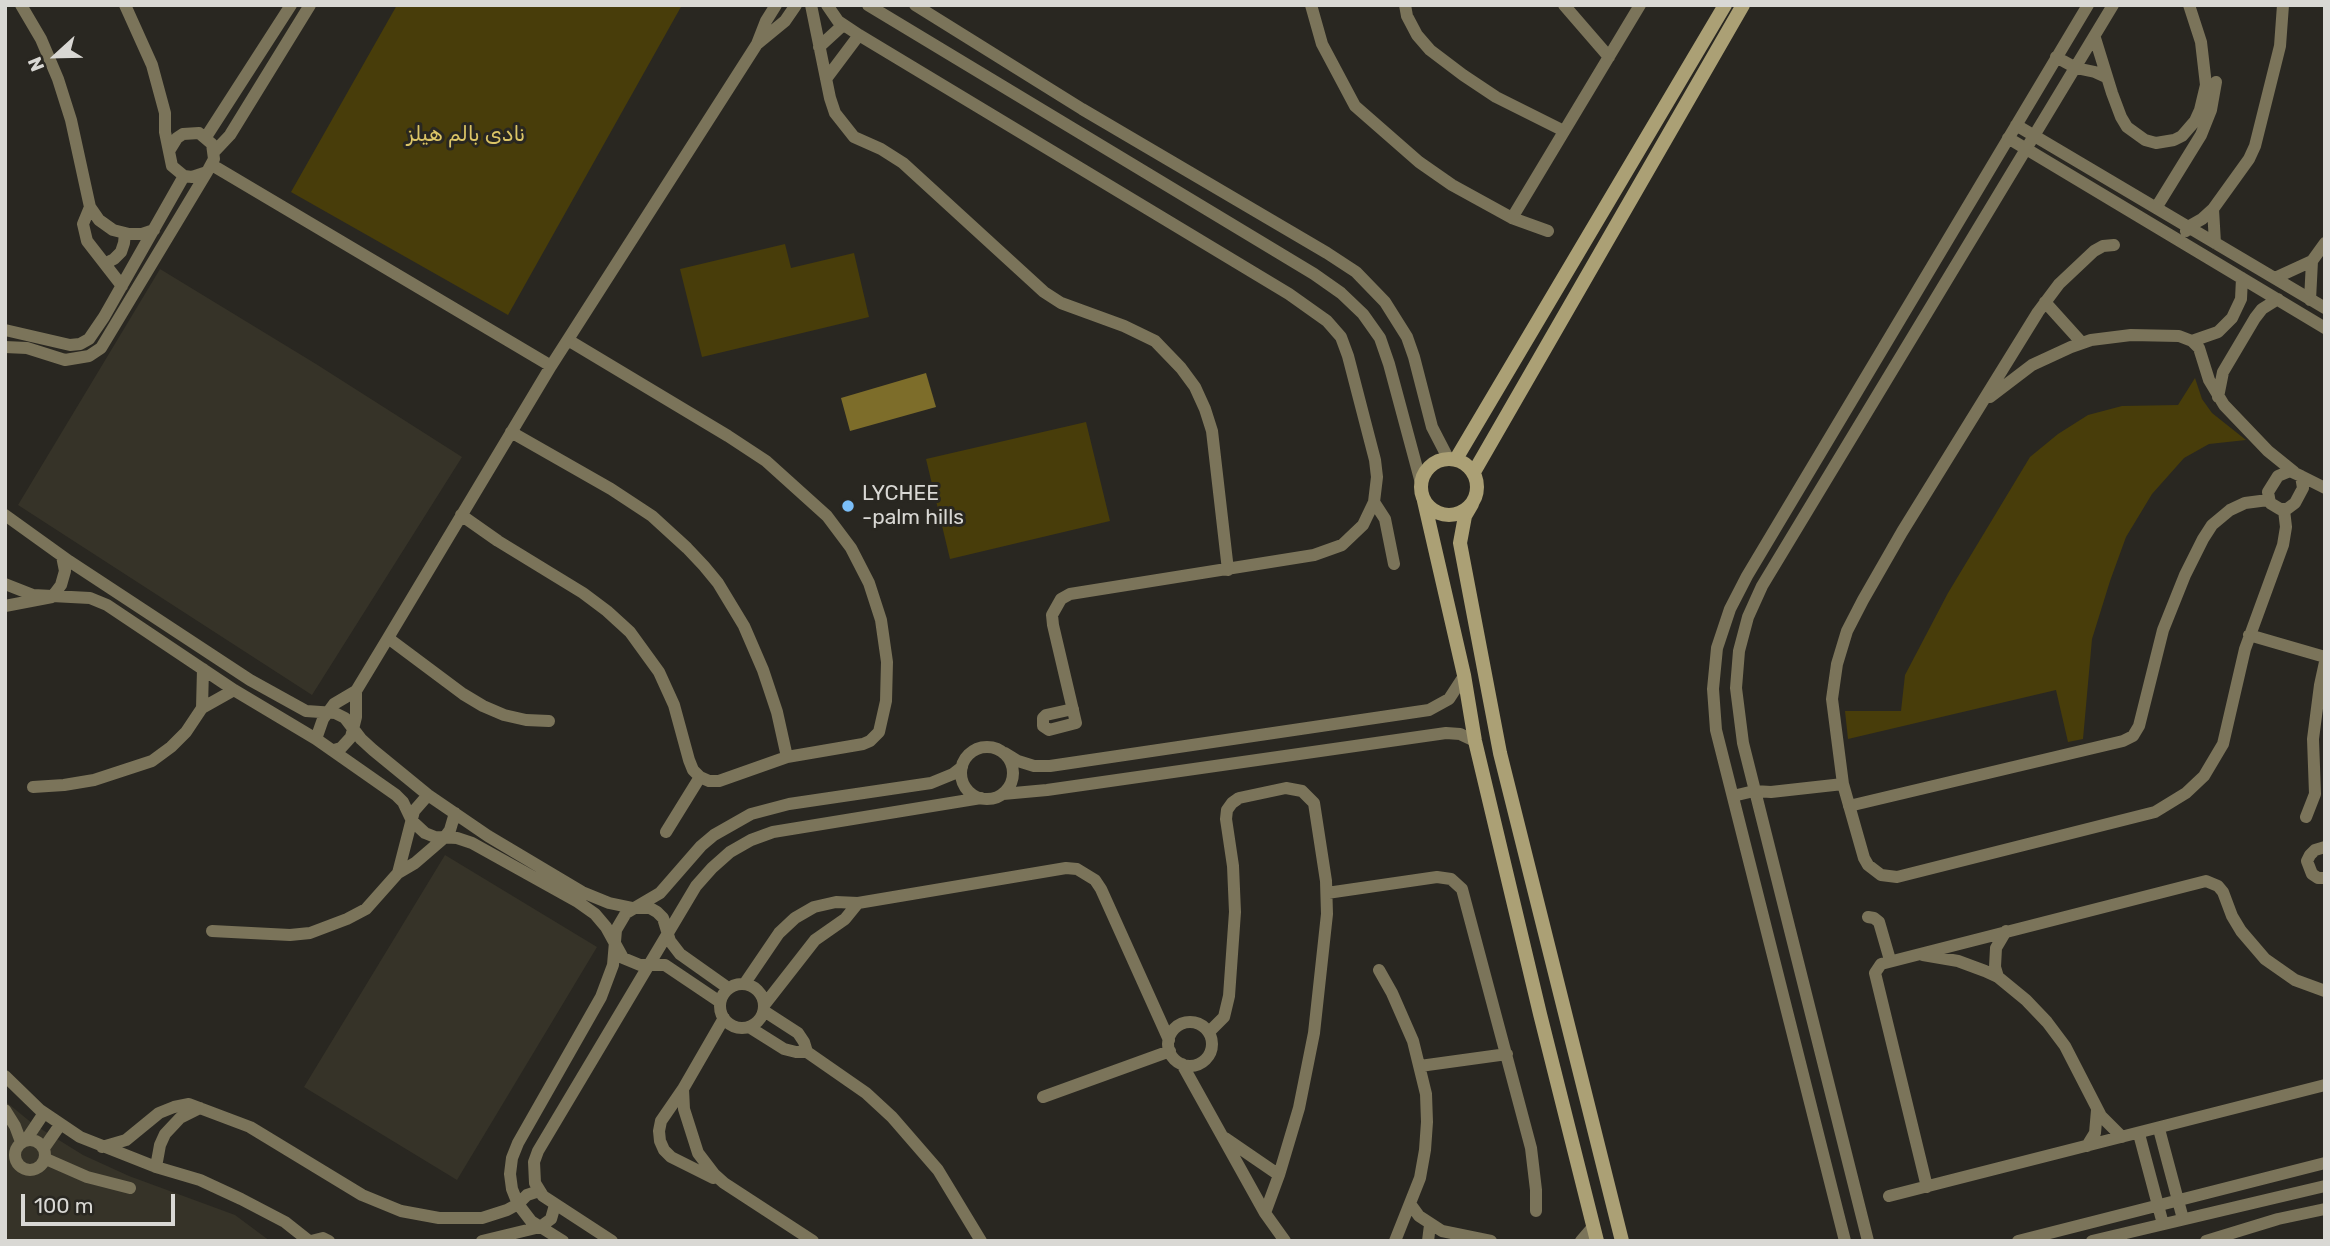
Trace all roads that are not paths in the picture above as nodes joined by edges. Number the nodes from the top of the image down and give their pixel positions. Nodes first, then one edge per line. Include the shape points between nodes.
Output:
1 (21, 5) edge
2 (125, 5) edge
3 (310, 5) edge
4 (776, 5) edge
5 (796, 5) edge
6 (811, 5) edge
7 (827, 5) edge
8 (867, 5) edge
9 (915, 5) edge
10 (1311, 5) edge
11 (1405, 5) edge
12 (1564, 5) edge
13 (1640, 5) edge
14 (1725, 5) edge
15 (1743, 5) edge
16 (2088, 5) edge
17 (2113, 5) edge
18 (2189, 5) edge
19 (2283, 5) edge
20 (289, 6) edge
21 (844, 25) junction
22 (859, 35) junction
23 (2095, 38) junction
24 (757, 44) junction
25 (819, 47) junction
26 (1609, 57) junction
27 (2056, 57) junction
28 (2076, 68) junction
29 (2106, 77) junction
30 (826, 79) junction
31 (2216, 82) dead end
32 (165, 113) junction
33 (2016, 125) junction
34 (1564, 131) junction
35 (191, 132) junction
36 (2036, 135) junction
37 (206, 137) junction
38 (2008, 138) junction
39 (2028, 148) junction
40 (169, 151) junction
41 (211, 163) junction
42 (184, 176) junction
43 (90, 207) junction
44 (2156, 208) junction
45 (2213, 209) junction
46 (1512, 218) junction
47 (2188, 227) junction
48 (153, 230) junction
49 (1548, 230) dead end
50 (124, 233) junction
51 (2180, 241) junction
52 (2216, 243) junction
53 (2325, 243) edge
54 (2114, 246) dead end
55 (1327, 253) junction
56 (2312, 261) junction
57 (106, 263) junction
58 (1314, 274) junction
59 (2242, 278) junction
60 (2275, 278) junction
61 (122, 286) junction
62 (2278, 299) junction
63 (2310, 300) junction
64 (2045, 302) junction
65 (2239, 306) junction
66 (2325, 308) edge
67 (2256, 317) junction
68 (2228, 324) junction
69 (2325, 328) edge
70 (5, 330) edge
71 (2245, 335) junction
72 (568, 340) junction
73 (2192, 341) junction
74 (2082, 343) junction
75 (5, 347) edge
76 (551, 366) junction
77 (2218, 397) junction
78 (1982, 404) junction
79 (512, 432) junction
80 (1452, 459) junction
81 (1474, 472) junction
82 (2297, 474) junction
83 (1421, 483) junction
84 (2325, 488) edge
85 (2268, 500) junction
86 (1424, 501) junction
87 (1374, 502) junction
88 (1472, 504) junction
89 (2284, 510) junction
90 (5, 515) edge
91 (461, 515) junction
92 (62, 556) junction
93 (1394, 564) dead end
94 (1228, 570) junction
95 (5, 584) edge
96 (52, 597) junction
97 (5, 606) edge
98 (2249, 635) junction
99 (388, 638) junction
100 (2325, 660) edge
101 (203, 669) junction
102 (1464, 676) junction
103 (234, 690) junction
104 (356, 691) junction
105 (202, 708) junction
106 (1073, 709) dead end
107 (1429, 710) junction
108 (327, 714) junction
109 (549, 721) dead end
110 (354, 730) junction
111 (1432, 734) junction
112 (316, 739) junction
113 (1236, 739) junction
114 (1475, 741) junction
115 (334, 750) junction
116 (1004, 753) junction
117 (788, 757) junction
118 (1238, 762) junction
119 (962, 767) junction
120 (700, 777) junction
121 (1843, 784) junction
122 (33, 787) dead end
123 (1754, 791) junction
124 (1003, 794) junction
125 (428, 795) junction
126 (1733, 796) junction
127 (981, 798) junction
128 (1849, 807) junction
129 (455, 813) junction
130 (2306, 817) dead end
131 (412, 821) junction
132 (666, 832) dead end
133 (444, 838) junction
134 (2325, 847) edge
135 (398, 873) junction
136 (2325, 878) edge
137 (1327, 893) junction
138 (858, 903) junction
139 (633, 908) junction
140 (1868, 917) dead end
141 (212, 931) dead end
142 (2006, 931) junction
143 (668, 933) junction
144 (614, 942) junction
145 (1915, 954) junction
146 (1889, 960) junction
147 (649, 965) junction
148 (1379, 970) dead end
149 (704, 972) junction
150 (1998, 977) junction
151 (745, 983) junction
152 (696, 985) junction
153 (728, 988) junction
154 (2325, 991) edge
155 (720, 1002) junction
156 (765, 1007) junction
157 (724, 1018) junction
158 (749, 1027) junction
159 (1209, 1032) junction
160 (1169, 1046) junction
161 (807, 1052) junction
162 (1507, 1054) junction
163 (1182, 1064) junction
164 (1420, 1066) junction
165 (5, 1076) edge
166 (2325, 1085) edge
167 (683, 1089) junction
168 (1043, 1097) dead end
169 (200, 1108) junction
170 (5, 1110) edge
171 (2097, 1110) junction
172 (44, 1114) junction
173 (60, 1125) junction
174 (2159, 1129) junction
175 (2138, 1134) junction
176 (1221, 1135) junction
177 (2122, 1137) junction
178 (24, 1141) junction
179 (2087, 1146) junction
180 (102, 1147) junction
181 (45, 1154) junction
182 (11, 1163) edge
183 (2325, 1163) edge
184 (1604, 1165) junction
185 (156, 1167) junction
186 (1579, 1171) junction
187 (1279, 1175) junction
188 (724, 1183) junction
189 (2325, 1185) edge
190 (1927, 1187) junction
191 (130, 1188) dead end
192 (539, 1191) junction
193 (1889, 1196) dead end
194 (2178, 1200) junction
195 (518, 1204) junction
196 (555, 1205) junction
197 (1410, 1205) junction
198 (2157, 1206) junction
199 (2325, 1209) edge
200 (1536, 1211) dead end
201 (1265, 1213) junction
202 (2183, 1219) junction
203 (1430, 1224) junction
204 (2162, 1224) junction
205 (540, 1227) junction
206 (1595, 1234) edge
207 (310, 1241) edge
208 (329, 1241) edge
209 (482, 1241) edge
210 (563, 1241) edge
211 (612, 1241) edge
212 (813, 1241) edge
213 (981, 1241) edge
214 (1285, 1241) edge
215 (1395, 1241) edge
216 (1428, 1241) edge
217 (1491, 1241) edge
218 (1581, 1241) edge
219 (1622, 1241) edge
220 (1845, 1241) edge
221 (1868, 1241) edge
222 (2018, 1241) edge
223 (2092, 1241) edge
224 (2206, 1241) edge

1 - 43 street via 58,79
2 - 32 street via 152,65
3 - 41 street
4 - 24 street
5 - 24 street via 785,21
6 - 25 street
7 - 21 street
8 - 58 street
9 - 55 street
10 - 46 street via 1322,44 1355,106 1452,186
11 - 34 street via 1417,36 1430,50 1496,97
12 - 26 street
13 - 26 street
14 - 80 street
15 - 81 street
16 - 27 street
17 - 23 street
18 - 29 street via 2201,42 2206,85 2195,121 2182,136 2156,143 2136,134 2121,117
19 - 45 street via 2280,46 2257,139 2249,159
20 - 37 street
21 - 22 street
21 - 25 street
22 - 30 street
22 - 87 street via 1327,321 1341,337 1348,356 1372,447 1377,477
23 - 28 street
23 - 29 street
24 - 72 street
25 - 30 street
26 - 34 street
27 - 28 street
27 - 33 street
28 - 29 street
28 - 36 street
30 - 94 street via 835,113 854,137 903,163 1044,292 1155,341 1181,368 1195,387 1212,432
31 - 44 street via 2201,135
32 - 35 street
32 - 40 street
33 - 36 street
33 - 38 street
34 - 46 street
35 - 37 street
35 - 40 street via 177,138
36 - 39 street
36 - 44 street
37 - 41 street via 212,144
38 - 39 street
38 - 126 street via 1730,609 1717,648 1713,689 1716,730
39 - 51 street
39 - 123 street via 1754,601 1741,642 1736,688
40 - 42 street via 172,166
41 - 42 street via 200,176
41 - 75 street via 101,348 89,356 65,360 27,348
41 - 76 street
42 - 48 street
43 - 50 street via 99,220
43 - 57 street via 83,233
44 - 47 street
45 - 47 street
45 - 52 street
46 - 49 street
47 - 51 street
47 - 52 street
48 - 50 street
48 - 61 street
50 - 57 street via 121,252
51 - 59 street
52 - 60 street
53 - 56 street
54 - 64 street via 2095,251
55 - 58 street
55 - 80 street via 1371,286 1397,319 1414,357 1432,427
56 - 60 street
56 - 63 street
57 - 61 street
58 - 83 street via 1363,314 1380,338
59 - 62 street
59 - 65 street
60 - 63 street
61 - 70 street via 96,331 80,344
62 - 67 street
62 - 69 street
63 - 66 street
64 - 74 street
64 - 78 street
65 - 67 street
65 - 68 street
67 - 71 street
68 - 71 street
68 - 73 street via 2212,336
71 - 77 street via 2223,372
72 - 76 street
72 - 117 street via 766,461 827,516 851,548 881,620 887,662 881,726 875,737 863,744
73 - 74 street via 2179,336 2131,335
73 - 77 street
74 - 78 street via 2032,365
76 - 79 street
77 - 82 street
78 - 121 street via 1847,631 1832,699
79 - 91 street
79 - 117 street via 652,516 704,566 744,626 774,702
80 - 81 street
80 - 83 street via 1440,460 1427,469
81 - 88 street via 1478,489
82 - 84 street
82 - 85 street via 2286,472 2275,479
82 - 89 street via 2304,484 2300,496
83 - 86 street
85 - 89 street
85 - 128 street via 2230,510 2203,539 2173,602 2154,658 2139,726 2128,739
86 - 88 street via 1443,515 1459,514
86 - 102 street
87 - 93 street via 1385,519
87 - 94 street via 1359,531 1328,552
88 - 184 street via 1460,543 1495,727
89 - 98 street via 2283,545
90 - 92 street
91 - 99 street
91 - 120 street via 583,593 630,632 659,672 674,705 689,760
92 - 96 street via 65,571
92 - 108 street via 250,680 306,711
94 - 106 street via 1061,599 1052,625
95 - 96 street
96 - 97 street
96 - 101 street via 90,597 107,605
98 - 100 street
98 - 128 street via 2218,755 2196,785 2155,812 1890,877 1868,865
99 - 104 street
99 - 109 street via 482,706 515,717
100 - 130 street via 2313,739 2315,794
101 - 103 street
101 - 105 street
102 - 107 street via 1449,699
102 - 114 street
103 - 105 street
103 - 112 street
104 - 108 street
104 - 110 street
105 - 122 street via 186,732 152,761 94,780
107 - 111 street
107 - 113 street
108 - 110 street via 345,718
108 - 112 street
110 - 115 street via 347,743
110 - 125 street
111 - 114 street via 1460,734
111 - 118 street
112 - 115 street
113 - 116 street via 1050,766 1034,766
113 - 118 street
114 - 186 street
115 - 131 street via 396,795
116 - 119 street via 992,747 976,750
116 - 124 street via 1013,773
117 - 120 street via 719,781
118 - 124 street
119 - 127 street via 967,790
119 - 139 street via 931,783 751,814 714,835 660,893
120 - 132 street
121 - 123 street
121 - 128 street
123 - 126 street
123 - 221 street
124 - 127 street
125 - 129 street
125 - 131 street via 414,811
126 - 220 street
127 - 143 street via 797,827 751,840 712,868
129 - 133 street
129 - 139 street via 582,892
131 - 133 street via 425,833
131 - 135 street
133 - 135 street
133 - 144 street via 472,843 578,902 595,914
134 - 136 street via 2315,850 2307,861 2312,874
135 - 141 street via 366,909 310,933
137 - 159 street via 1310,796 1286,788 1232,803 1226,819 1235,912 1229,996 1224,1017
137 - 162 street via 1437,877 1457,883
137 - 187 street via 1314,1033
138 - 151 street via 835,902 794,918
138 - 156 street via 845,919 815,940
138 - 160 street via 1066,868 1087,873 1101,889
139 - 143 street via 657,912
139 - 144 street via 620,921
140 - 146 street via 1879,922
142 - 145 street
142 - 150 street via 1996,948
142 - 154 street via 2206,881 2222,892 2241,931 2265,959 2295,980
143 - 147 street
143 - 149 street via 680,954
144 - 147 street via 623,958
144 - 195 street via 601,997 512,1158 510,1174
145 - 146 street
145 - 150 street via 1958,961
146 - 190 street via 1875,973
147 - 152 street via 665,965
147 - 192 street via 538,1151 533,1174
148 - 164 street via 1404,1017
149 - 152 street
149 - 153 street
150 - 171 street via 2056,1033
151 - 153 street
151 - 156 street via 759,990
152 - 155 street
153 - 155 street
155 - 157 street
156 - 158 street via 759,1021
156 - 161 street via 798,1033
157 - 158 street via 732,1026
157 - 167 street
158 - 161 street via 784,1049
159 - 160 street via 1201,1024 1189,1022 1174,1029
159 - 163 street via 1213,1044 1205,1061 1194,1066
160 - 163 street
160 - 168 street
161 - 213 street via 866,1093 916,1142
162 - 164 street
162 - 200 street via 1531,1148
163 - 176 street
164 - 197 street via 1426,1094 1425,1150
165 - 172 street
166 - 174 street
167 - 188 street via 684,1109 698,1153
167 - 188 street via 661,1122 660,1141 671,1157
169 - 180 street via 189,1104 174,1107 146,1122 126,1140
169 - 185 street via 172,1125 160,1144
169 - 195 street via 250,1127 362,1195 401,1211 439,1219 469,1219
170 - 178 street
171 - 177 street
171 - 179 street via 2095,1133
172 - 173 street
172 - 178 street
173 - 180 street
173 - 181 street
174 - 175 street
174 - 194 street
175 - 177 street
175 - 198 street
176 - 187 street
176 - 201 street
177 - 179 street
178 - 181 street via 37,1141
178 - 182 street
179 - 190 street
180 - 185 street
181 - 182 street via 43,1164 35,1170
181 - 191 street via 87,1177
183 - 194 street
184 - 186 street
184 - 219 street
185 - 207 street via 200,1180 264,1209
186 - 206 street
187 - 201 street
188 - 212 street
189 - 202 street
190 - 193 street
192 - 195 street
192 - 196 street
194 - 198 street
194 - 202 street
195 - 205 street
196 - 205 street via 551,1219
196 - 211 street
197 - 203 street
197 - 215 street
198 - 204 street
198 - 222 street
199 - 224 street
201 - 214 street
202 - 204 street
203 - 216 street
203 - 217 street via 1442,1231
204 - 223 street
205 - 209 street
205 - 210 street
206 - 218 street
207 - 208 street

